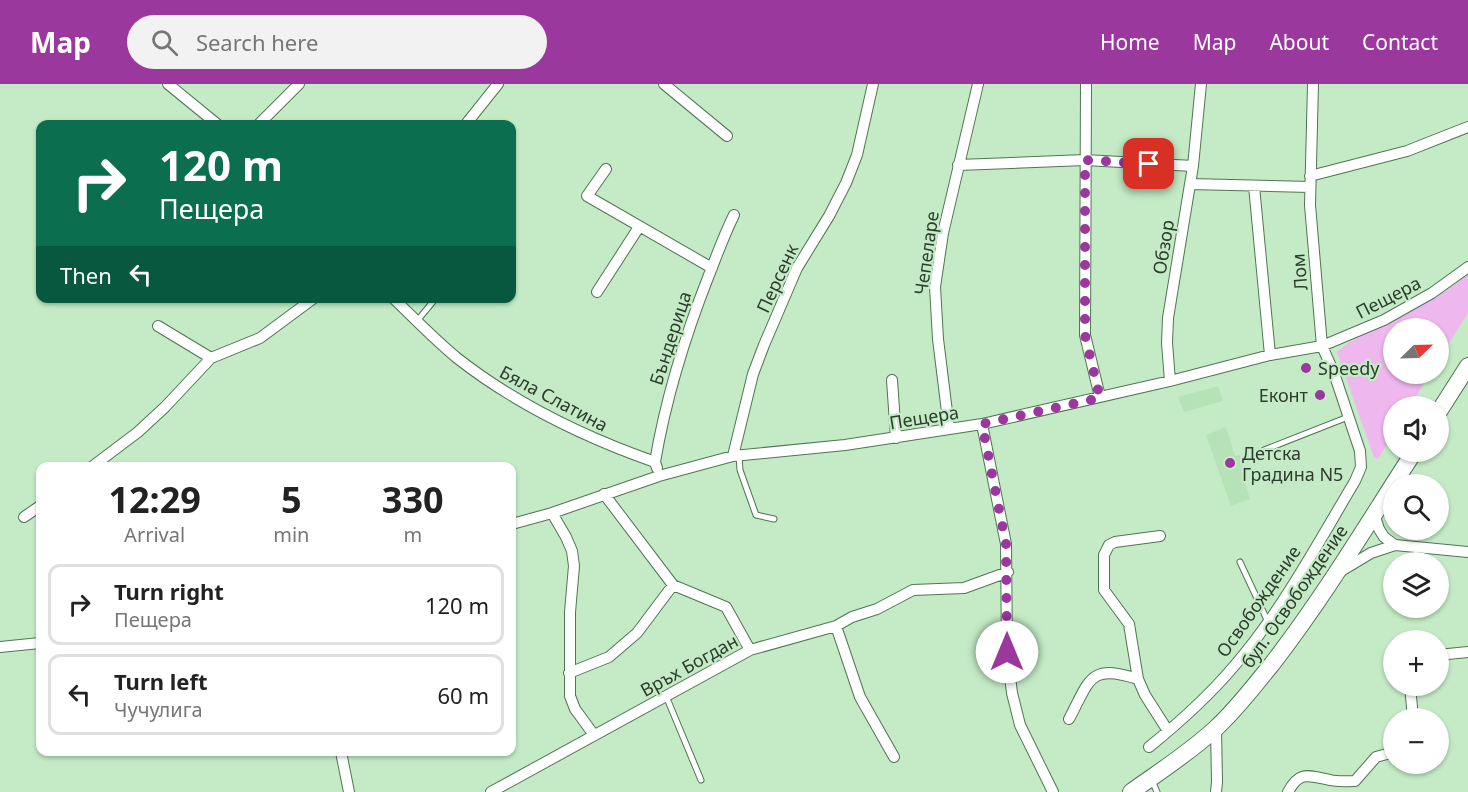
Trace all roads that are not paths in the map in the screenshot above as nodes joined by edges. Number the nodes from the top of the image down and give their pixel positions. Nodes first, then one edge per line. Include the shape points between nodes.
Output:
1 (168, 84) edge
2 (299, 84) edge
3 (498, 84) edge
4 (664, 84) edge
5 (873, 84) edge
6 (978, 84) edge
7 (1086, 84) edge
8 (1201, 84) edge
9 (1313, 84) edge
10 (212, 120) edge
11 (264, 120) edge
12 (469, 120) edge
13 (1468, 127) edge
14 (728, 136) dead end
15 (1085, 160) junction
16 (958, 165) junction
17 (1193, 166) junction
18 (606, 170) dead end
19 (1310, 182) junction
20 (1190, 184) junction
21 (1254, 186) junction
22 (734, 215) dead end
23 (639, 227) junction
24 (1468, 267) edge
25 (712, 268) junction
26 (597, 292) dead end
27 (307, 303) edge
28 (398, 303) edge
29 (432, 303) edge
30 (417, 321) junction
31 (158, 326) dead end
32 (1322, 346) junction
33 (1270, 355) junction
34 (211, 358) junction
35 (1468, 367) edge
36 (892, 380) dead end
37 (1170, 381) junction
38 (1449, 396) edge
39 (1100, 398) junction
40 (1348, 417) junction
41 (982, 424) junction
42 (949, 428) junction
43 (896, 438) junction
44 (1263, 450) dead end
45 (1360, 451) joint
46 (736, 456) junction
47 (98, 462) edge
48 (656, 462) junction
49 (1408, 462) edge
50 (659, 476) junction
51 (604, 494) junction
52 (36, 509) edge
53 (552, 513) junction
54 (1374, 514) junction
55 (24, 517) dead end
56 (774, 519) dead end
57 (516, 523) edge
58 (1160, 536) dead end
59 (1395, 545) junction
60 (1468, 553) edge
61 (1240, 562) dead end
62 (1008, 572) junction
63 (1337, 573) junction
64 (673, 585) junction
65 (1268, 622) junction
66 (836, 626) junction
67 (36, 643) edge
68 (0, 647) edge
69 (750, 650) junction
70 (1468, 651) edge
71 (1449, 654) edge
72 (569, 673) junction
73 (1138, 679) junction
74 (666, 696) junction
75 (1070, 719) dead end
76 (1216, 728) junction
77 (1168, 731) junction
78 (594, 735) junction
79 (1149, 747) dead end
80 (1383, 755) edge
81 (342, 756) edge
82 (894, 757) dead end
83 (701, 780) dead end
84 (1154, 785) edge
85 (1217, 787) edge
86 (349, 792) edge
87 (490, 792) edge
88 (1053, 792) edge
89 (1131, 792) edge
90 (1288, 792) edge

1 - 10 street
2 - 11 street
3 - 12 street
4 - 14 street
5 - 46 street, Персенк via 857,155 846,183 797,268 753,374
6 - 16 street, Чепеларе
7 - 15 street
8 - 17 street, Обзор
9 - 19 street, Лом
13 - 19 street via 1407,152
15 - 16 street
15 - 17 street
15 - 39 street via 1085,335
16 - 42 street, Чепеларе via 935,287
17 - 20 street, Обзор
18 - 23 street via 587,196
19 - 21 street
19 - 32 street, Лом
20 - 21 street
20 - 37 street, Обзор via 1168,318
21 - 33 street
22 - 25 street, Бъндерица
23 - 25 street
23 - 26 street
24 - 32 street, Пещера via 1384,320
25 - 48 street, Бъндерица via 687,329 668,395
27 - 34 street via 260,338
28 - 30 street, Бяла Слатина
29 - 30 lane
30 - 48 street, Бяла Слатина via 455,356 521,402 605,444
31 - 34 street
32 - 33 street, Пещера
32 - 40 street, Лом
33 - 37 street, Пещера
34 - 47 street via 151,419
35 - 38 main road
36 - 43 street
37 - 39 street, Пещера
39 - 41 street, Пещера
40 - 44 lane
40 - 45 street, Лом
41 - 42 street, Пещера
41 - 62 street
42 - 43 street, Пещера
43 - 46 street, Пещера
45 - 65 street, Освобождение via 1356,481
46 - 50 street, Пещера
46 - 56 lane via 756,515
48 - 50 street, Бъндерица
49 - 54 main road, бул. Освобождение
50 - 51 street, Пещера
51 - 53 street, Пещера
51 - 64 street
52 - 55 street
53 - 57 street, Пещера
53 - 72 street via 572,551 574,566
54 - 59 street via 1384,537
54 - 63 main road, бул. Освобождение
58 - 73 street via 1116,542 1109,545 1104,555 1104,590 1129,624
59 - 60 street
59 - 63 street via 1371,553
61 - 65 lane
62 - 66 street, Връх Богдан via 964,588 913,590
62 - 88 street via 1007,652 1012,693 1020,725
63 - 76 main road, бул. Освобождение via 1293,637
64 - 69 street via 726,607
64 - 72 street via 637,633 609,657
65 - 77 street, Освобождение via 1235,665
66 - 69 street, Връх Богдан
66 - 82 street via 860,697
67 - 68 street
69 - 74 street, Връх Богдан
70 - 71 street
72 - 78 street via 570,696
73 - 75 street via 1099,673 1089,683
73 - 77 street
74 - 78 street, Връх Богдан
74 - 83 lane
76 - 84 main road, бул. Освобождение
76 - 85 street
77 - 79 street, Освобождение
78 - 87 street, Връх Богдан
80 - 90 street via 1376,757 1355,782 1307,775 1294,781
81 - 86 street
84 - 89 main road, бул. Освобождение

